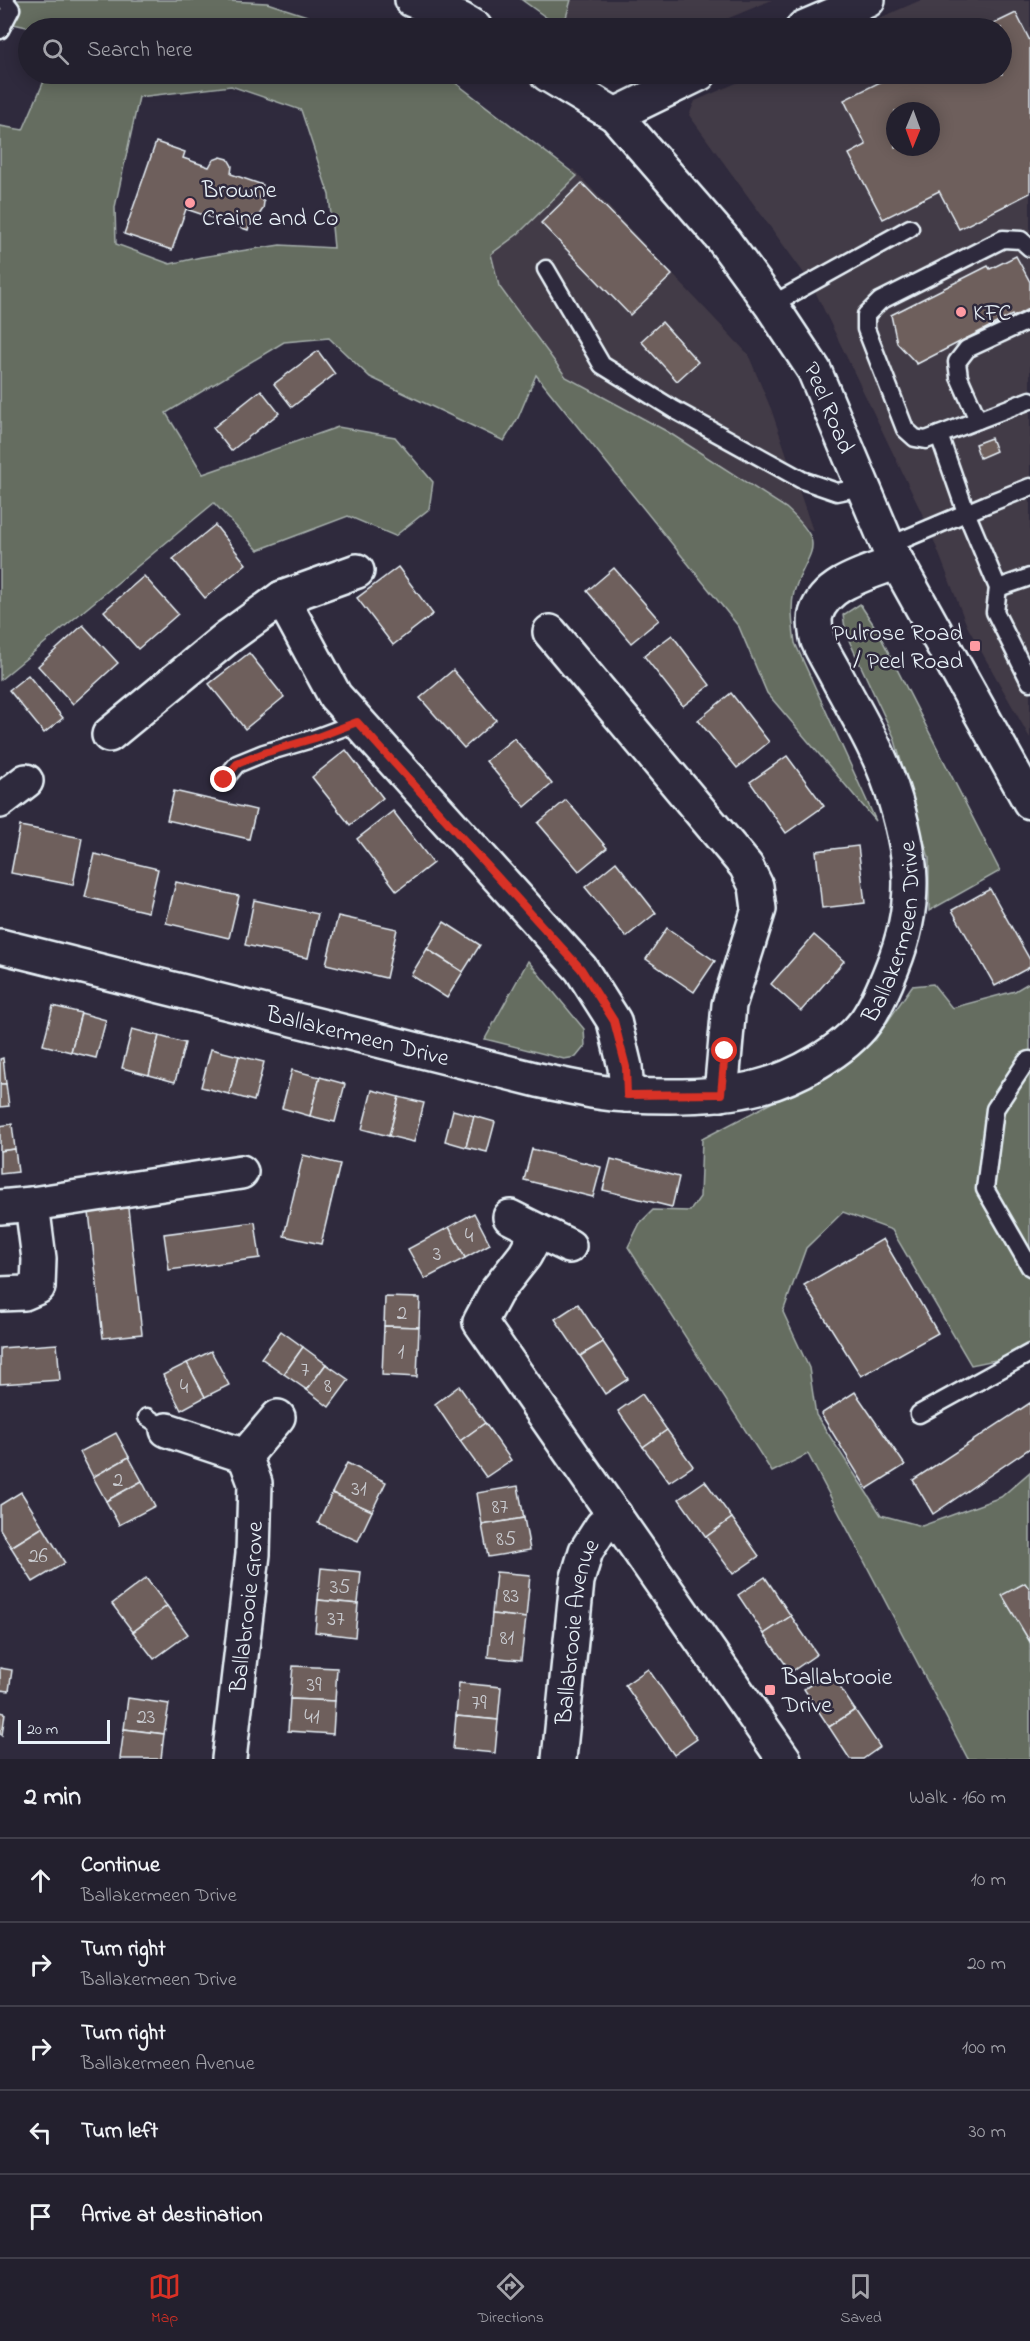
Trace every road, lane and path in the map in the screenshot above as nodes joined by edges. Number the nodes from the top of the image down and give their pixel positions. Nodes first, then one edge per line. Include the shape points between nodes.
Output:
1 (4, 0) edge
2 (412, 0) edge
3 (868, 0) edge
4 (455, 18) edge
5 (826, 18) edge
6 (0, 30) edge
7 (564, 84) edge
8 (679, 84) edge
9 (615, 115) junction
10 (910, 228) dead end
11 (1030, 248) edge
12 (546, 269) dead end
13 (771, 305) junction
14 (1030, 320) edge
15 (1030, 400) edge
16 (978, 420) junction
17 (933, 437) junction
18 (863, 487) junction
19 (1030, 487) edge
20 (966, 512) junction
21 (893, 554) junction
22 (357, 571) dead end
23 (1030, 577) edge
24 (998, 588) junction
25 (282, 598) junction
26 (550, 632) dead end
27 (1030, 682) edge
28 (357, 722) junction
29 (109, 735) dead end
30 (224, 780) dead end
31 (26, 781) dead end
32 (0, 801) edge
33 (1030, 802) edge
34 (0, 946) edge
35 (1030, 1060) edge
36 (721, 1094) junction
37 (627, 1095) junction
38 (241, 1172) dead end
39 (32, 1204) junction
40 (0, 1207) edge
41 (569, 1246) dead end
42 (1030, 1268) edge
43 (0, 1294) edge
44 (1030, 1353) edge
45 (919, 1414) dead end
46 (278, 1417) dead end
47 (157, 1423) dead end
48 (245, 1456) junction
49 (615, 1515) junction
50 (229, 1759) edge
51 (559, 1759) edge
52 (784, 1759) edge

1 - 6 lane via 11,9
2 - 4 main road
3 - 5 main road
7 - 9 main road, Peel Road
8 - 9 main road
9 - 13 main road, Peel Road via 722,238
10 - 13 lane
11 - 17 lane via 1021,240 1003,239 880,301 866,315 870,343 905,429 915,438
12 - 18 lane via 602,365 802,480 837,492
13 - 18 main road, Peel Road via 814,370
14 - 16 lane via 967,349 957,362 959,377
15 - 16 lane
16 - 17 lane
17 - 20 lane
18 - 21 main road, Peel Road
19 - 20 lane
20 - 21 lane
20 - 24 lane
21 - 33 main road, Peel Road
21 - 36 main road, Ballakermeen Drive via 840,585 826,597 815,615 817,639 870,739 906,839 912,881 907,926 883,991 865,1022 843,1044 819,1062 781,1079
22 - 25 main road
23 - 24 lane
24 - 27 lane via 995,612
25 - 28 main road via 335,696
25 - 29 main road
26 - 36 main road via 746,866 756,886 759,909 729,1005
28 - 30 lane via 237,764
28 - 37 main road via 581,969 614,1021 626,1067
31 - 32 main road
34 - 37 main road, Ballakermeen Drive via 538,1080
35 - 42 lane via 995,1109 985,1189
36 - 37 main road, Ballakermeen Drive
38 - 39 main road
39 - 40 main road
39 - 43 main road via 39,1259 38,1287 24,1293
41 - 49 main road via 524,1224 525,1255 496,1292 480,1322
44 - 45 lane
46 - 48 main road
47 - 48 main road
48 - 50 main road, Ballabrooie Grove via 255,1483 253,1554
49 - 51 main road, Ballabrooie Avenue via 602,1526 586,1551 577,1581
49 - 52 main road

